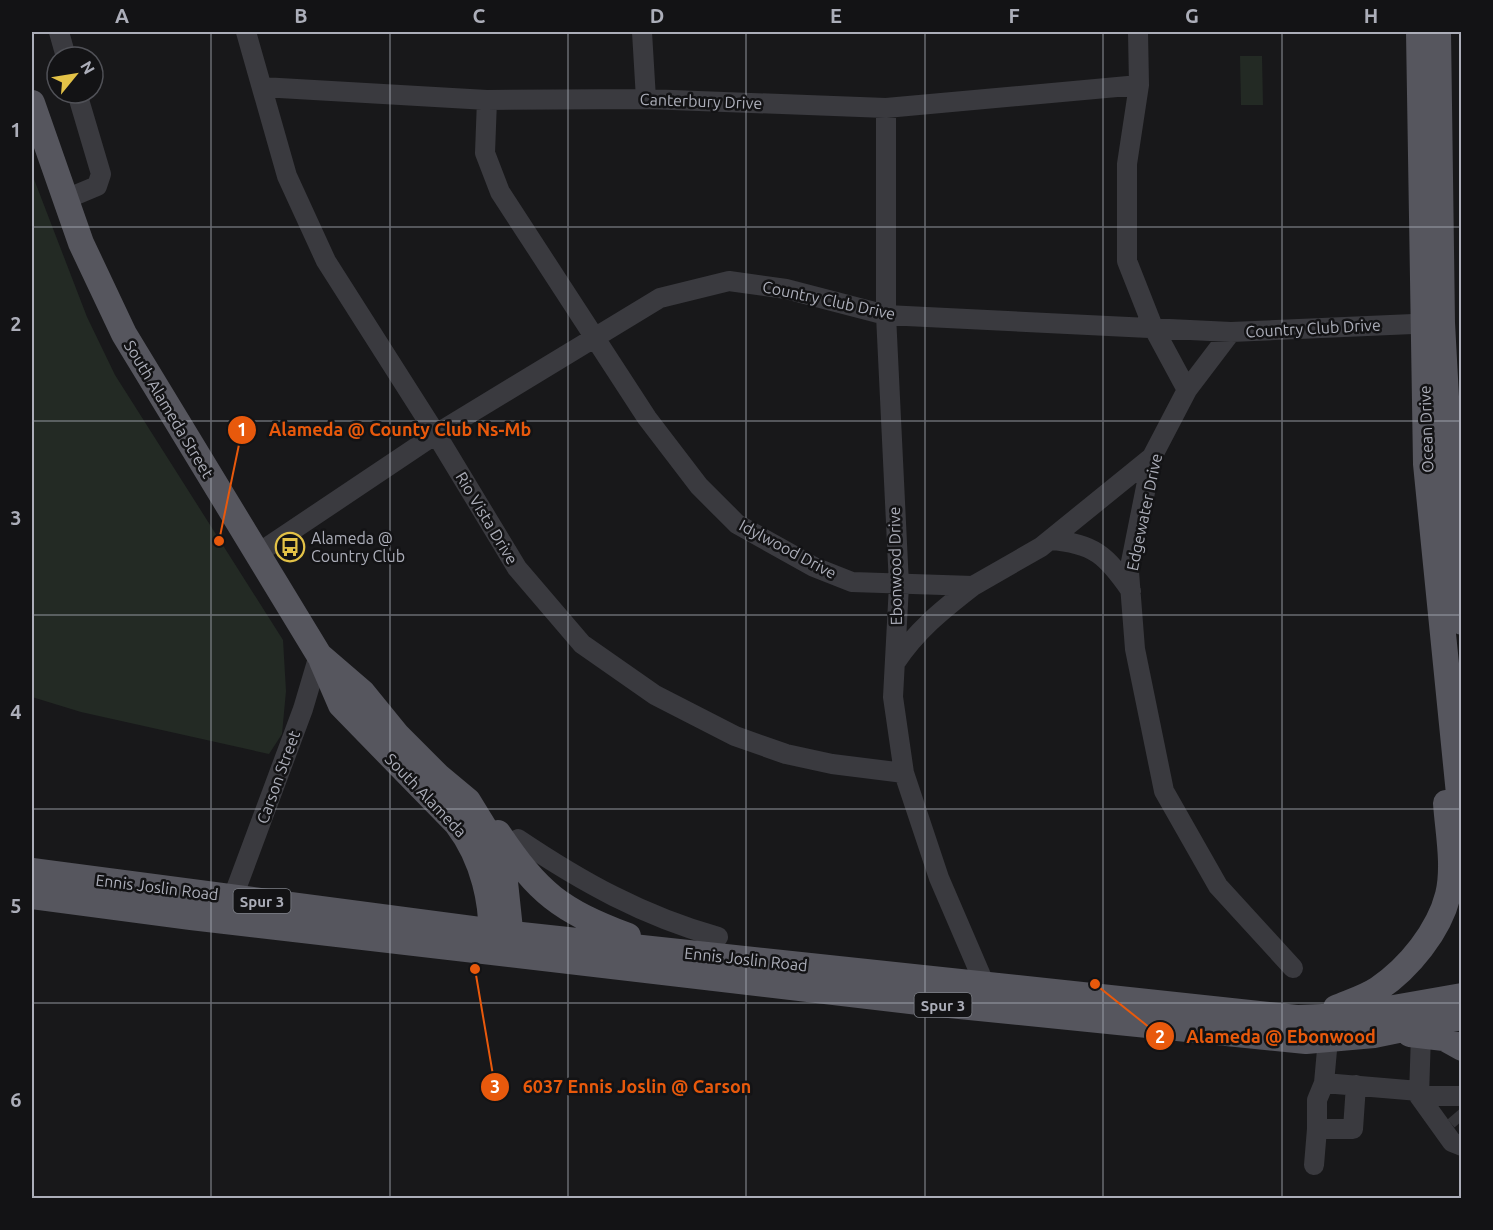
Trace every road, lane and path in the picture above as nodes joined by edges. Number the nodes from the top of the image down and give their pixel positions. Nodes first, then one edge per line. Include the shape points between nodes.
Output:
1 (246, 32) edge
2 (642, 32) edge
3 (1138, 32) edge
4 (1419, 32) edge
5 (1438, 32) edge
6 (1139, 85) junction
7 (262, 87) junction
8 (1429, 94) junction
9 (646, 99) junction
10 (487, 100) junction
11 (32, 103) edge
12 (81, 105) edge
13 (886, 108) junction
14 (66, 199) junction
15 (886, 315) junction
16 (1432, 323) junction
17 (1153, 327) junction
18 (1231, 332) junction
19 (595, 338) junction
20 (1188, 390) junction
21 (436, 434) junction
22 (1152, 457) junction
23 (1442, 526) junction
24 (1050, 540) junction
25 (257, 554) junction
26 (1436, 575) junction
27 (899, 585) junction
28 (973, 586) junction
29 (1131, 591) junction
30 (1461, 622) edge
31 (319, 655) junction
32 (1453, 662) edge
33 (895, 663) junction
34 (904, 772) junction
35 (468, 801) junction
36 (1461, 824) edge
37 (518, 839) dead end
38 (32, 855) edge
39 (32, 871) edge
40 (578, 879) junction
41 (32, 896) edge
42 (233, 897) junction
43 (563, 907) junction
44 (718, 937) dead end
45 (502, 943) junction
46 (662, 949) junction
47 (1293, 968) dead end
48 (1461, 996) edge
49 (984, 997) junction
50 (1461, 1017) edge
51 (1297, 1018) junction
52 (1421, 1034) junction
53 (1374, 1035) junction
54 (1328, 1039) junction
55 (1461, 1048) edge
56 (1324, 1083) junction
57 (1356, 1085) junction
58 (1419, 1094) junction
59 (1453, 1102) tunnel mouth
60 (1317, 1130) junction
61 (1461, 1146) edge
62 (1314, 1165) dead end

1 - 7 street, Rio Vista Drive
2 - 9 street
3 - 6 street
4 - 8 main road, Ocean Drive
5 - 8 main road, Ocean Drive
6 - 13 street, Canterbury Drive
6 - 17 street via 1127,164 1127,261
7 - 10 street, Canterbury Drive
7 - 21 street, Rio Vista Drive via 287,176 326,261
8 - 16 main road, Ocean Drive
9 - 10 street, Canterbury Drive
9 - 13 street, Canterbury Drive
10 - 19 street, Idylwood Drive via 485,153 500,192
11 - 14 main road, South Alameda Street
12 - 14 street via 101,174 97,186
13 - 15 street, Ebonwood Drive
14 - 25 main road, South Alameda Street via 81,243 124,334
15 - 17 street, Country Club Drive
15 - 19 street, Country Club Drive via 786,289 729,281 660,298
15 - 27 street, Ebonwood Drive
16 - 18 street, Country Club Drive
16 - 23 main road, Ocean Drive
17 - 18 street, Country Club Drive
17 - 20 street
18 - 20 street, Edgewater Drive
19 - 21 street, Country Club Drive
19 - 27 street, Idylwood Drive via 647,418 699,486 737,524 814,567 852,582
20 - 22 street, Edgewater Drive
21 - 25 street, Country Club Drive
21 - 34 street, Rio Vista Drive via 517,568 582,644 655,695 735,736 786,754 832,764
22 - 24 street
22 - 29 street, Edgewater Drive via 1129,572
23 - 26 main road, Ocean Drive
23 - 30 main road, Ocean Drive
24 - 28 street
24 - 29 street via 1090,547 1113,566
25 - 31 main road, South Alameda Street
26 - 32 main road, Ocean Drive
26 - 51 main road via 1432,604 1451,857 1448,895 1412,960 1377,990 1337,1008
27 - 28 street, Idylwood Drive
27 - 33 street, Ebonwood Drive
28 - 33 street via 932,617
29 - 47 street, Edgewater Drive via 1136,649 1164,792 1218,886
31 - 35 main road, South Alameda Street via 362,692 397,735
31 - 42 street, Carson Street via 303,709
31 - 45 main road, South Alameda via 341,705 471,843
32 - 36 main road, Ocean Drive
33 - 34 street, Ebonwood Drive via 893,697
34 - 49 street, Ebonwood Drive
35 - 43 main road via 490,820 538,886
35 - 45 main road, South Alameda Street via 495,845 505,882
37 - 40 street
38 - 39 street
39 - 41 street
39 - 42 main road, Ennis Joslin Road / Spur 3
40 - 43 street
40 - 44 street via 625,903
41 - 45 main road, Ennis Joslin Road / Spur 3
42 - 45 main road, Ennis Joslin Road / Spur 3
43 - 46 main road
45 - 46 main road, Ennis Joslin Road / Spur 3
45 - 49 main road, Ennis Joslin Road / Spur 3
46 - 49 main road, Ennis Joslin Road / Spur 3
48 - 51 main road, Ennis Joslin Road / Spur 3 via 1348,1016
49 - 51 main road, Ennis Joslin Road / Spur 3
49 - 54 main road, Ennis Joslin Road / Spur 3 via 1306,1041
50 - 53 main road, Ennis Joslin Road / Spur 3
52 - 53 main road
52 - 55 main road via 1444,1038
52 - 58 street
53 - 54 main road, Ennis Joslin Road / Spur 3
54 - 56 street
56 - 57 street
56 - 60 street via 1317,1100
57 - 58 street
57 - 60 street via 1353,1129
58 - 59 street
58 - 61 street via 1452,1142
60 - 62 street

